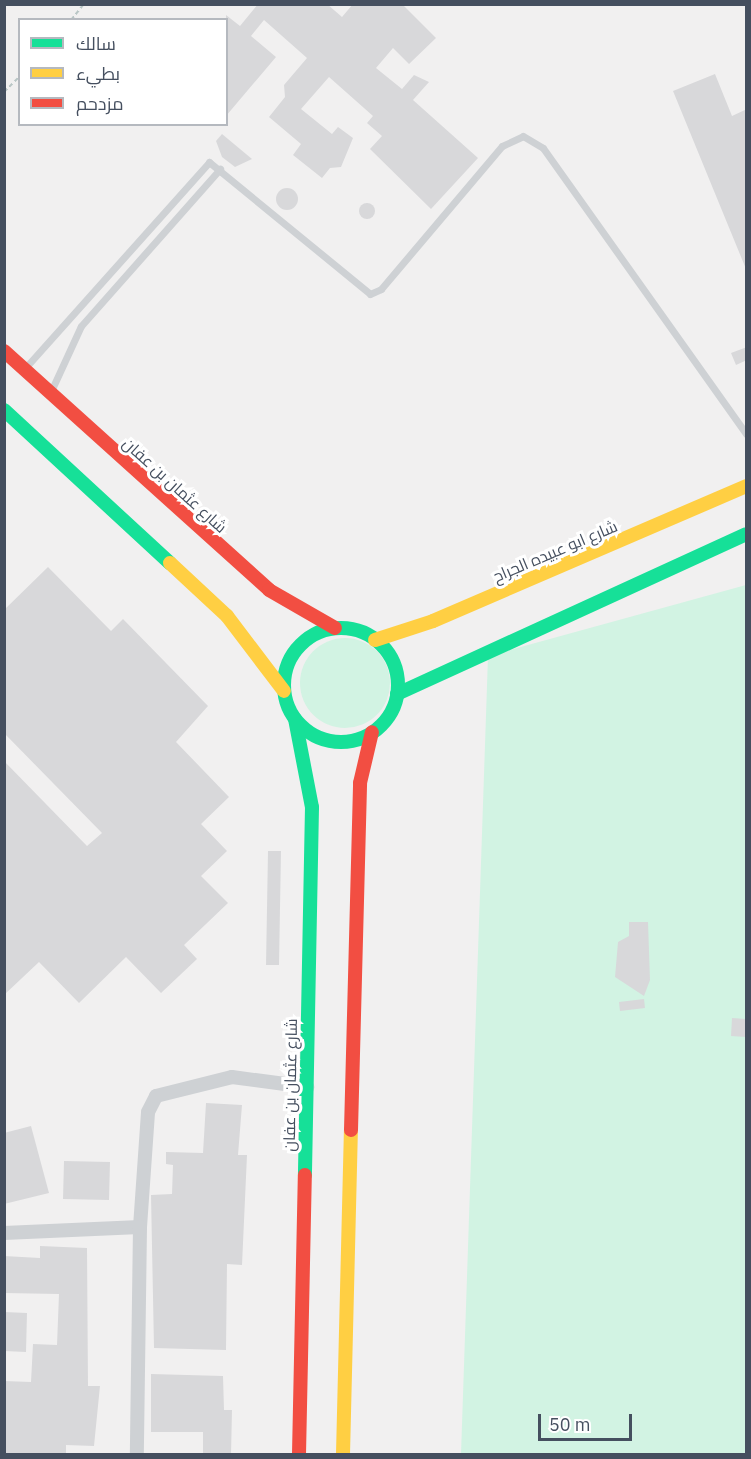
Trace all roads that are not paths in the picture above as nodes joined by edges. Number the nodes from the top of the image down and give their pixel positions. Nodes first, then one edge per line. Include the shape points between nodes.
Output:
1 (220, 169) junction
2 (4, 351) edge
3 (24, 368) junction
4 (51, 394) junction
5 (4, 410) edge
6 (747, 434) edge
7 (747, 486) edge
8 (747, 534) edge
9 (335, 628) junction
10 (375, 639) junction
11 (284, 691) junction
12 (397, 694) junction
13 (295, 719) junction
14 (372, 732) junction
15 (307, 1086) junction
16 (140, 1227) junction
17 (4, 1233) edge
18 (137, 1455) edge
19 (299, 1455) edge
20 (343, 1455) edge

1 - 3 lane via 208,163 54,341
1 - 4 lane via 81,327
1 - 6 lane via 364,292 375,294 502,146 523,136 535,140
2 - 3 main road, شارع عثمان بن عفان
3 - 4 main road, شارع عثمان بن عفان
4 - 9 main road, شارع عثمان بن عفان via 269,591
5 - 11 main road via 227,616
7 - 10 main road, شارع ابو عبيده الجراح via 433,621
8 - 12 main road
9 - 10 main road
9 - 11 main road via 302,642 291,656
10 - 12 main road via 389,655
11 - 13 main road
12 - 14 main road via 385,721
13 - 14 main road via 307,731 340,742
13 - 15 main road, شارع عثمان بن عفان via 312,807
14 - 20 main road via 360,783
15 - 16 street via 232,1077 156,1096 148,1112
15 - 19 main road, شارع عثمان بن عفان
16 - 17 street
16 - 18 street

